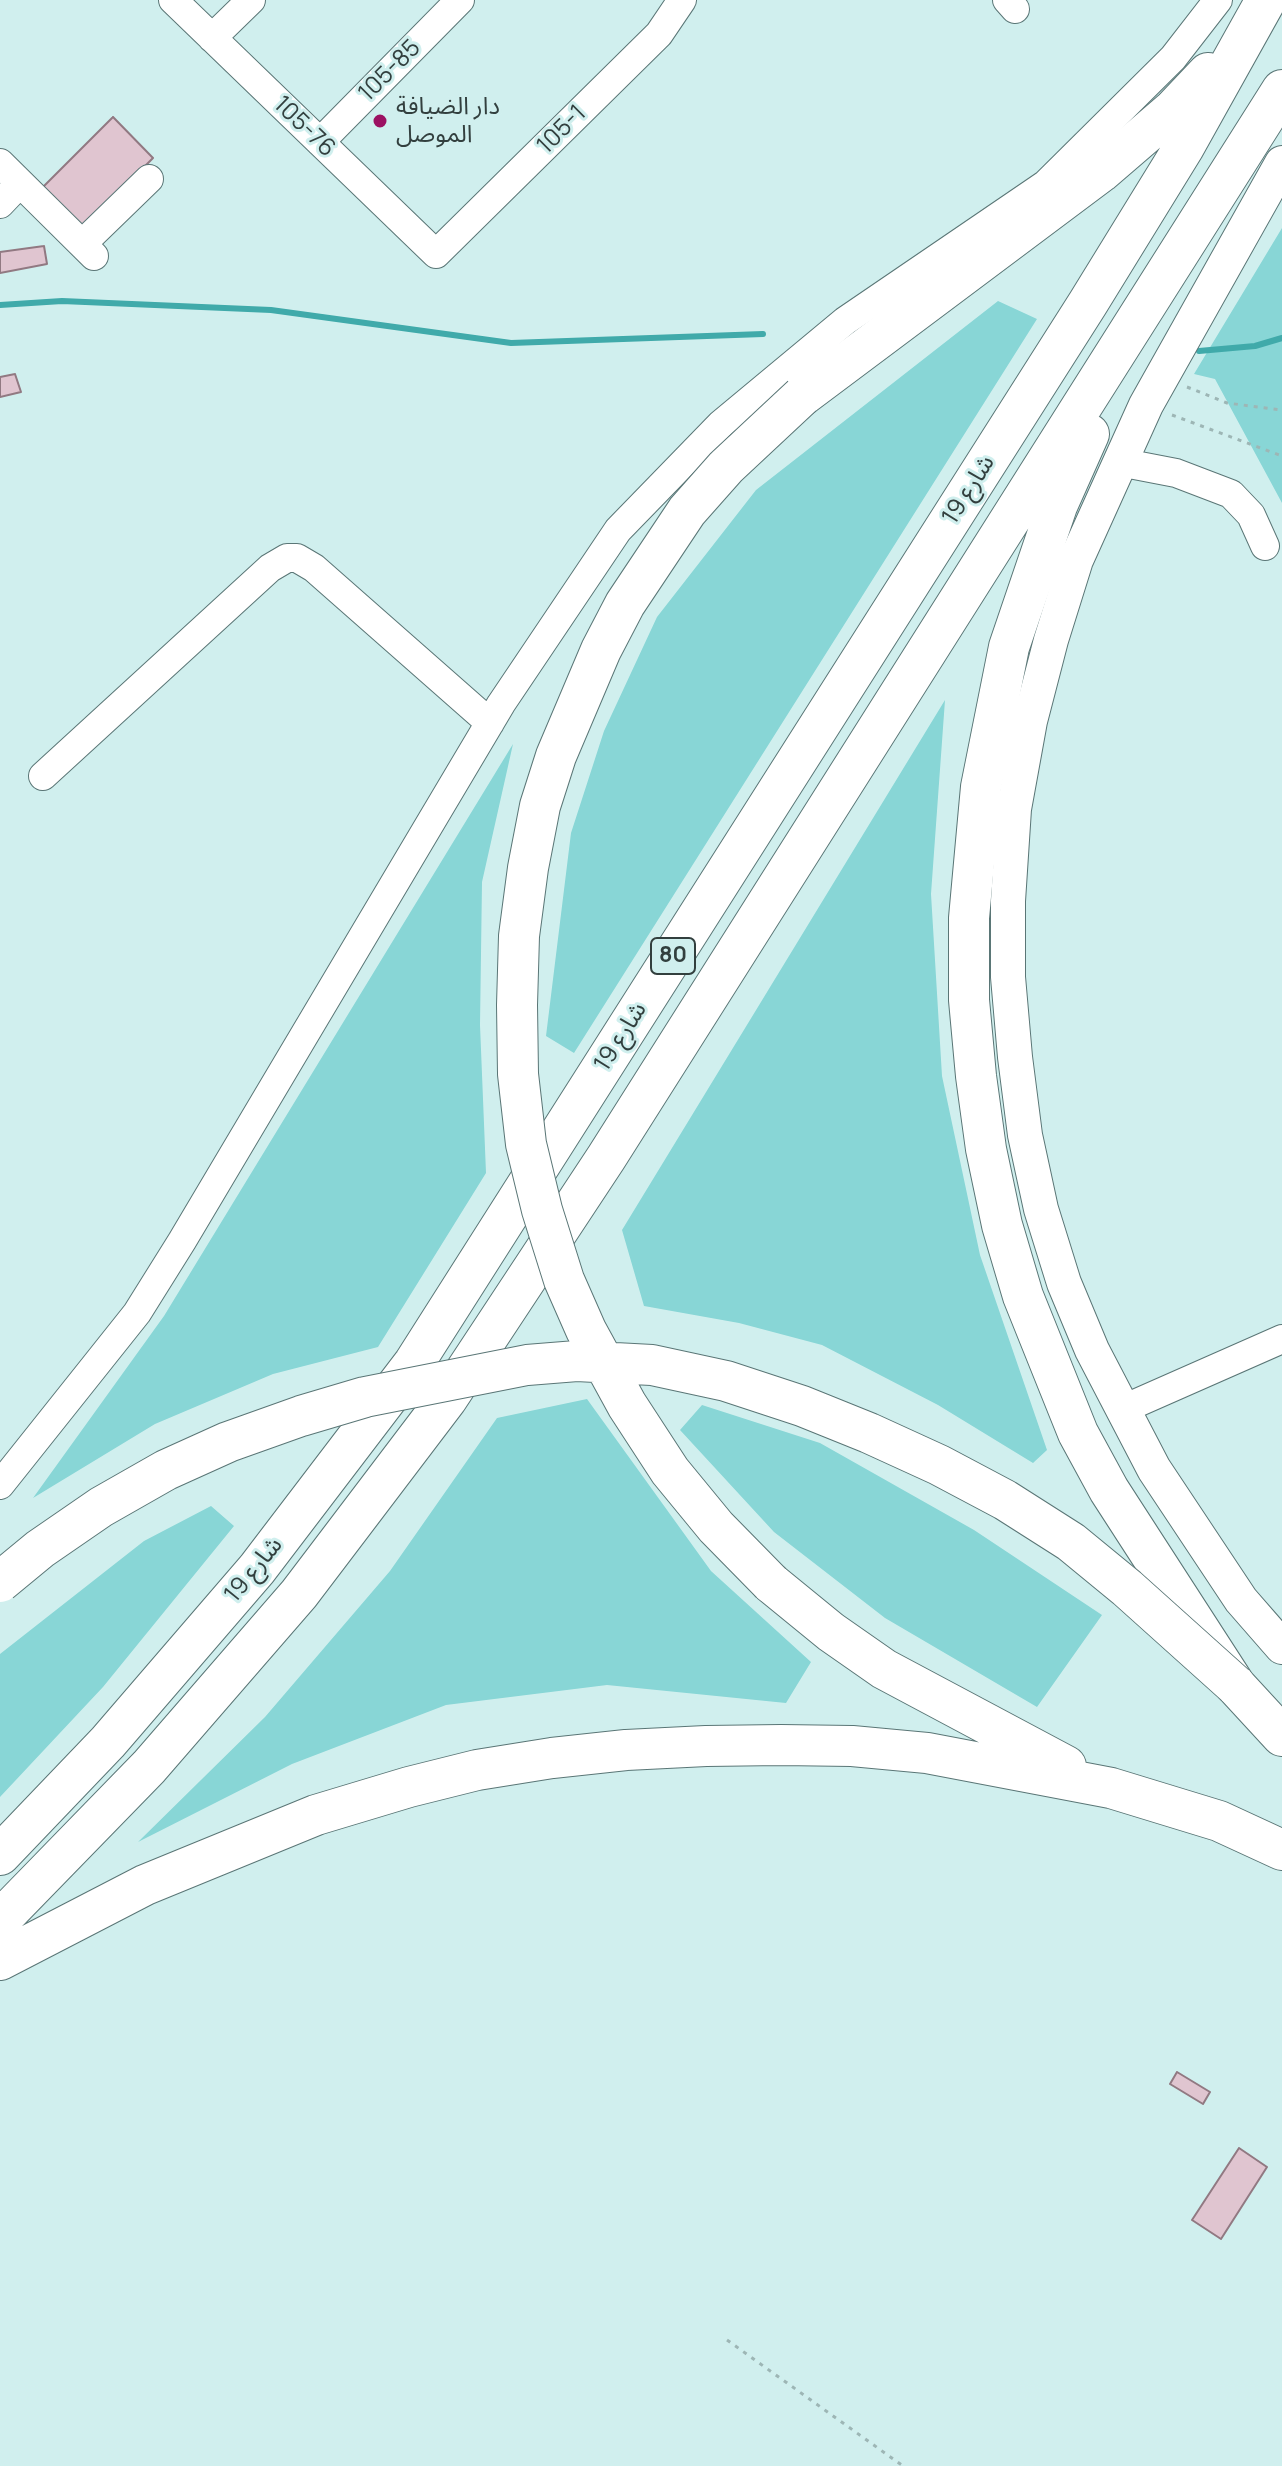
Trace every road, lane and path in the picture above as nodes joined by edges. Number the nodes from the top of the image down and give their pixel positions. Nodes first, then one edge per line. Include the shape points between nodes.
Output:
1 (173, 0) edge
2 (251, 0) edge
3 (460, 0) edge
4 (682, 0) edge
5 (1218, 0) edge
6 (1265, 0) edge
7 (212, 38) junction
8 (1282, 90) edge
9 (320, 142) junction
10 (0, 163) edge
11 (1282, 163) edge
12 (149, 179) dead end
13 (20, 183) junction
14 (0, 204) edge
15 (436, 254) joint
16 (1161, 284) junction
17 (1172, 359) junction
18 (1146, 405) junction
19 (1282, 410) edge
20 (1282, 456) edge
21 (1119, 462) junction
22 (1265, 546) dead end
23 (490, 723) junction
24 (43, 776) dead end
25 (1282, 1339) edge
26 (1121, 1410) junction
27 (0, 1485) edge
28 (0, 1582) edge
29 (1282, 1647) edge
30 (1235, 1685) junction
31 (1282, 1736) edge
32 (1111, 1788) junction
33 (1282, 1850) edge
34 (0, 1855) edge
35 (0, 1920) edge
36 (0, 1960) edge
37 (727, 2340) dead end
38 (903, 2466) edge

1 - 7 street, 105-76
2 - 7 street
3 - 9 street, 105-85
4 - 15 street, 105-1 via 659,34
5 - 23 street via 1173,58 1046,184 845,321 721,424 618,530
6 - 32 highway, bridge via 1201,81 1133,146 802,396 687,511 625,604 556,756 540,806 519,936 518,1074 526,1144 542,1210 586,1330 670,1471 771,1583 831,1632 952,1707
6 - 34 highway, شارع 19 / 80 via 1184,147 1088,303 414,1363 257,1569 108,1742
7 - 9 street, 105-76
8 - 16 highway, شارع 19 / 80
9 - 15 street, 105-76
10 - 13 street
11 - 17 main road
12 - 13 street via 88,250
13 - 14 street
16 - 30 highway, bridge via 1057,506 1009,647 981,787 969,918 969,1000 986,1149 1023,1296 1078,1433 1109,1490
16 - 35 highway, شارع 19 / 80 via 447,1399 299,1594 149,1767
17 - 18 main road
17 - 19 path via 1187,387 1227,403
18 - 20 path
18 - 21 main road
21 - 22 street via 1176,473 1231,494 1251,515
21 - 26 main road via 1076,560 1030,721 1014,809 1008,977 1025,1135 1041,1209 1064,1283
23 - 24 street via 314,568 287,558
23 - 27 street via 137,1313
25 - 26 street
26 - 29 main road via 1193,1531
28 - 30 highway, bridge via 101,1507 166,1470 301,1416 365,1397 527,1365 652,1365 726,1381 802,1406 939,1465 1005,1500 1071,1542
30 - 31 highway
32 - 33 highway via 1219,1821
32 - 36 highway via 927,1753 852,1746 706,1746 552,1758 477,1770 316,1815 145,1885
37 - 38 path

